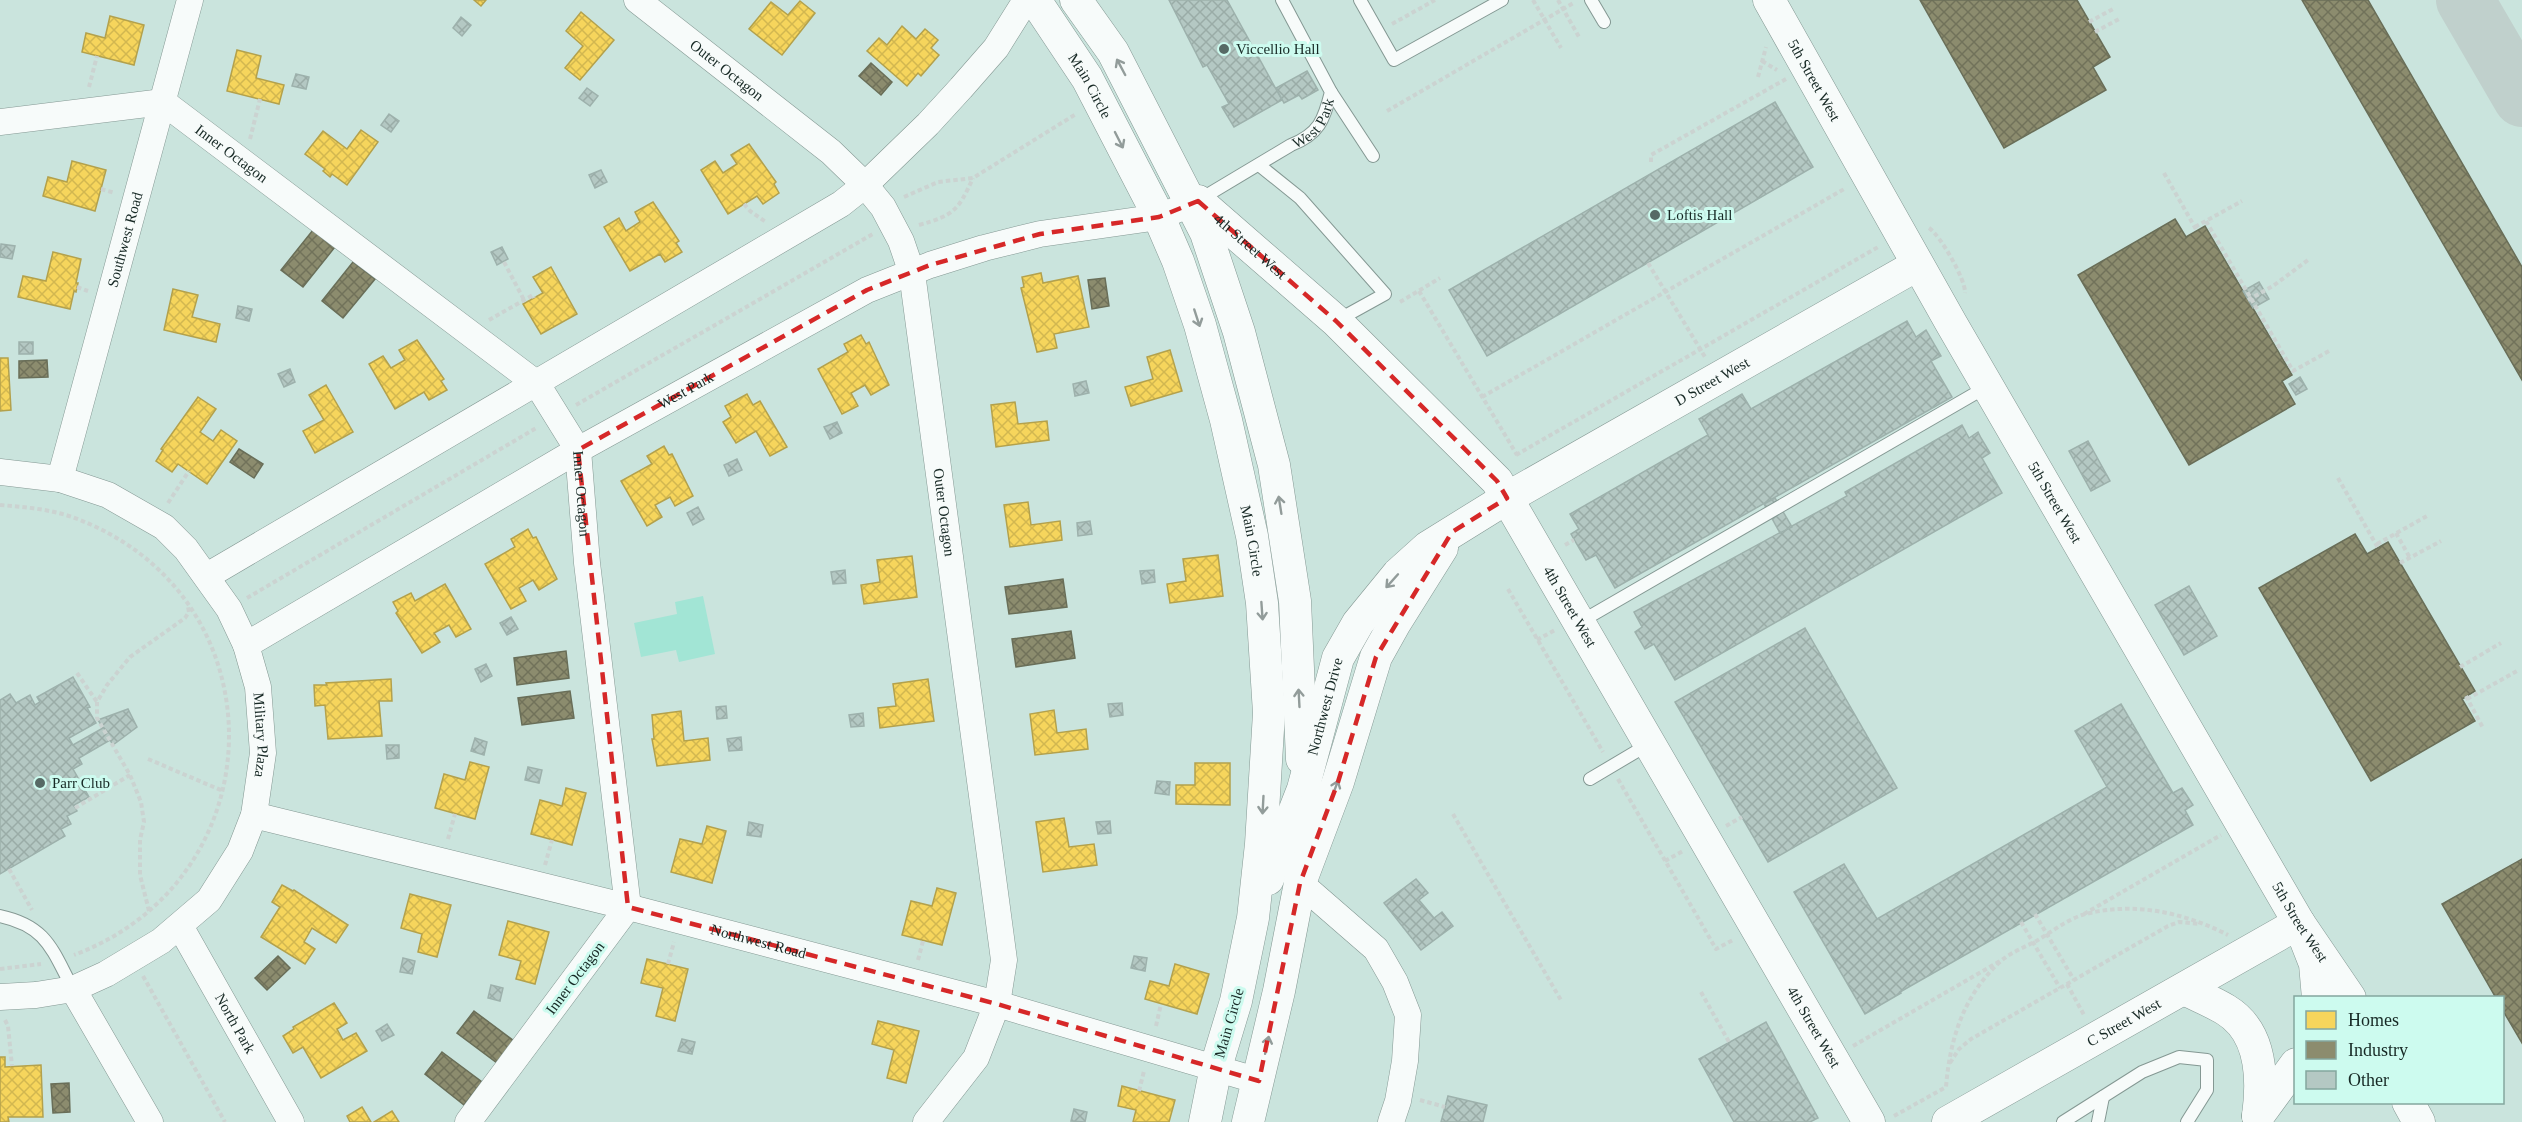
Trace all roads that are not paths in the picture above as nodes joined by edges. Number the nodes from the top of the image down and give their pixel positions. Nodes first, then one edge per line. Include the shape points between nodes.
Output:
1 (190, 0) edge
2 (637, 0) edge
3 (1026, 0) edge
4 (1035, 0) edge
5 (1076, 0) edge
6 (1282, 0) edge
7 (1360, 0) edge
8 (1502, 0) edge
9 (1591, 0) edge
10 (1769, 0) edge
11 (1604, 22) dead end
12 (1331, 92) junction
13 (163, 102) junction
14 (0, 122) edge
15 (1373, 156) dead end
16 (1259, 165) junction
17 (866, 185) junction
18 (1195, 203) junction
19 (1159, 217) junction
20 (1910, 269) junction
21 (912, 273) junction
22 (1336, 321) junction
23 (537, 384) junction
24 (1976, 393) dead end
25 (578, 450) junction
26 (0, 472) edge
27 (60, 479) junction
28 (1520, 490) junction
29 (1452, 532) junction
30 (207, 576) junction
31 (1580, 622) junction
32 (246, 645) junction
33 (1650, 743) junction
34 (1590, 779) dead end
35 (1304, 789) junction
36 (254, 815) junction
37 (1300, 883) junction
38 (628, 907) junction
39 (0, 916) edge
40 (1253, 918) junction
41 (2299, 924) junction
42 (180, 926) junction
43 (73, 989) junction
44 (2184, 989) junction
45 (2318, 996) edge
46 (2349, 996) edge
47 (997, 1004) junction
48 (2, 1007) edge
49 (2294, 1065) edge
50 (1216, 1067) junction
51 (1260, 1081) junction
52 (2103, 1097) junction
53 (2409, 1104) edge
54 (2256, 1119) edge
55 (150, 1122) edge
56 (291, 1122) edge
57 (468, 1122) edge
58 (926, 1122) edge
59 (1205, 1122) edge
60 (1248, 1122) edge
61 (1391, 1122) edge
62 (1869, 1122) edge
63 (1948, 1122) edge
64 (2063, 1122) edge
65 (2098, 1122) edge
66 (2187, 1122) edge
67 (2419, 1122) edge

1 - 13 street, Southwest Road
2 - 17 street, Outer Octagon via 831,152
3 - 17 street via 996,48
4 -> 19 street, Main Circle via 1087,78
18 -> 5 street via 1113,52
6 - 12 lane, West Park
7 - 8 lane via 1394,60
9 - 11 lane
10 - 20 street, 5th Street West
12 - 15 lane
12 - 16 lane, West Park via 1324,119 1308,139
13 - 14 street
13 - 23 street, Inner Octagon
13 - 27 street, Southwest Road
16 - 18 lane, West Park
16 - 22 lane via 1300,198 1385,294
17 - 21 street, Outer Octagon via 901,241
17 - 23 street via 841,204
18 - 19 street
18 - 22 street, 4th Street West
35 -> 18 street via 1295,601 1274,465 1239,332
19 - 21 street, West Park via 1040,234
19 -> 40 street, Main Circle via 1200,325 1226,420 1252,536 1262,603 1269,713
20 - 28 street, D Street West
20 - 41 street, 5th Street West
21 - 25 street, West Park via 867,290
21 - 47 street, Outer Octagon via 1004,960
22 - 28 street, 4th Street West via 1497,481
23 - 25 street, Inner Octagon
23 - 30 street
24 - 31 lane
25 - 32 street, West Park
25 - 38 street, Inner Octagon via 587,563
26 - 27 street, Military Plaza
27 - 30 street, Military Plaza via 108,495 165,527
28 - 29 street, Northwest Drive
28 - 31 street, 4th Street West
29 -> 35 street, Northwest Drive via 1398,574 1358,623 1338,658
37 -> 29 street, Northwest Drive via 1338,782 1376,657
30 - 32 street, Military Plaza
31 - 33 street, 4th Street West
32 - 36 street, Military Plaza via 258,687 263,753
33 - 34 lane
33 - 62 street, 4th Street West
35 - 37 street
35 - 40 street, Northwest Drive
36 - 38 street, Northwest Road
36 - 42 street, Military Plaza via 223,880 209,900
51 -> 37 street, Northwest Drive
37 - 61 street via 1376,949 1408,1015 1405,1061
38 - 47 street, Northwest Road
38 - 57 street, Inner Octagon
39 - 43 lane via 21,920 45,937
40 - 50 street, Main Circle via 1236,1001
41 - 44 street, C Street West
41 - 45 street via 2315,964
41 - 46 street, 5th Street West
42 - 43 street, Military Plaza via 134,959
42 - 56 street, North Park
43 - 48 street, Military Plaza via 36,995
43 - 55 street
44 - 54 street via 2228,1011 2246,1030 2259,1064 2262,1087
44 - 63 street, C Street West
47 - 50 street, Northwest Road
47 - 58 street, Outer Octagon via 976,1058
49 - 54 street
50 - 51 street, Northwest Road
50 - 59 street, Main Circle
51 - 60 street, Northwest Drive
52 - 64 lane
52 - 65 lane
52 - 66 lane via 2142,1072 2180,1057 2206,1060 2207,1090
53 - 67 street

